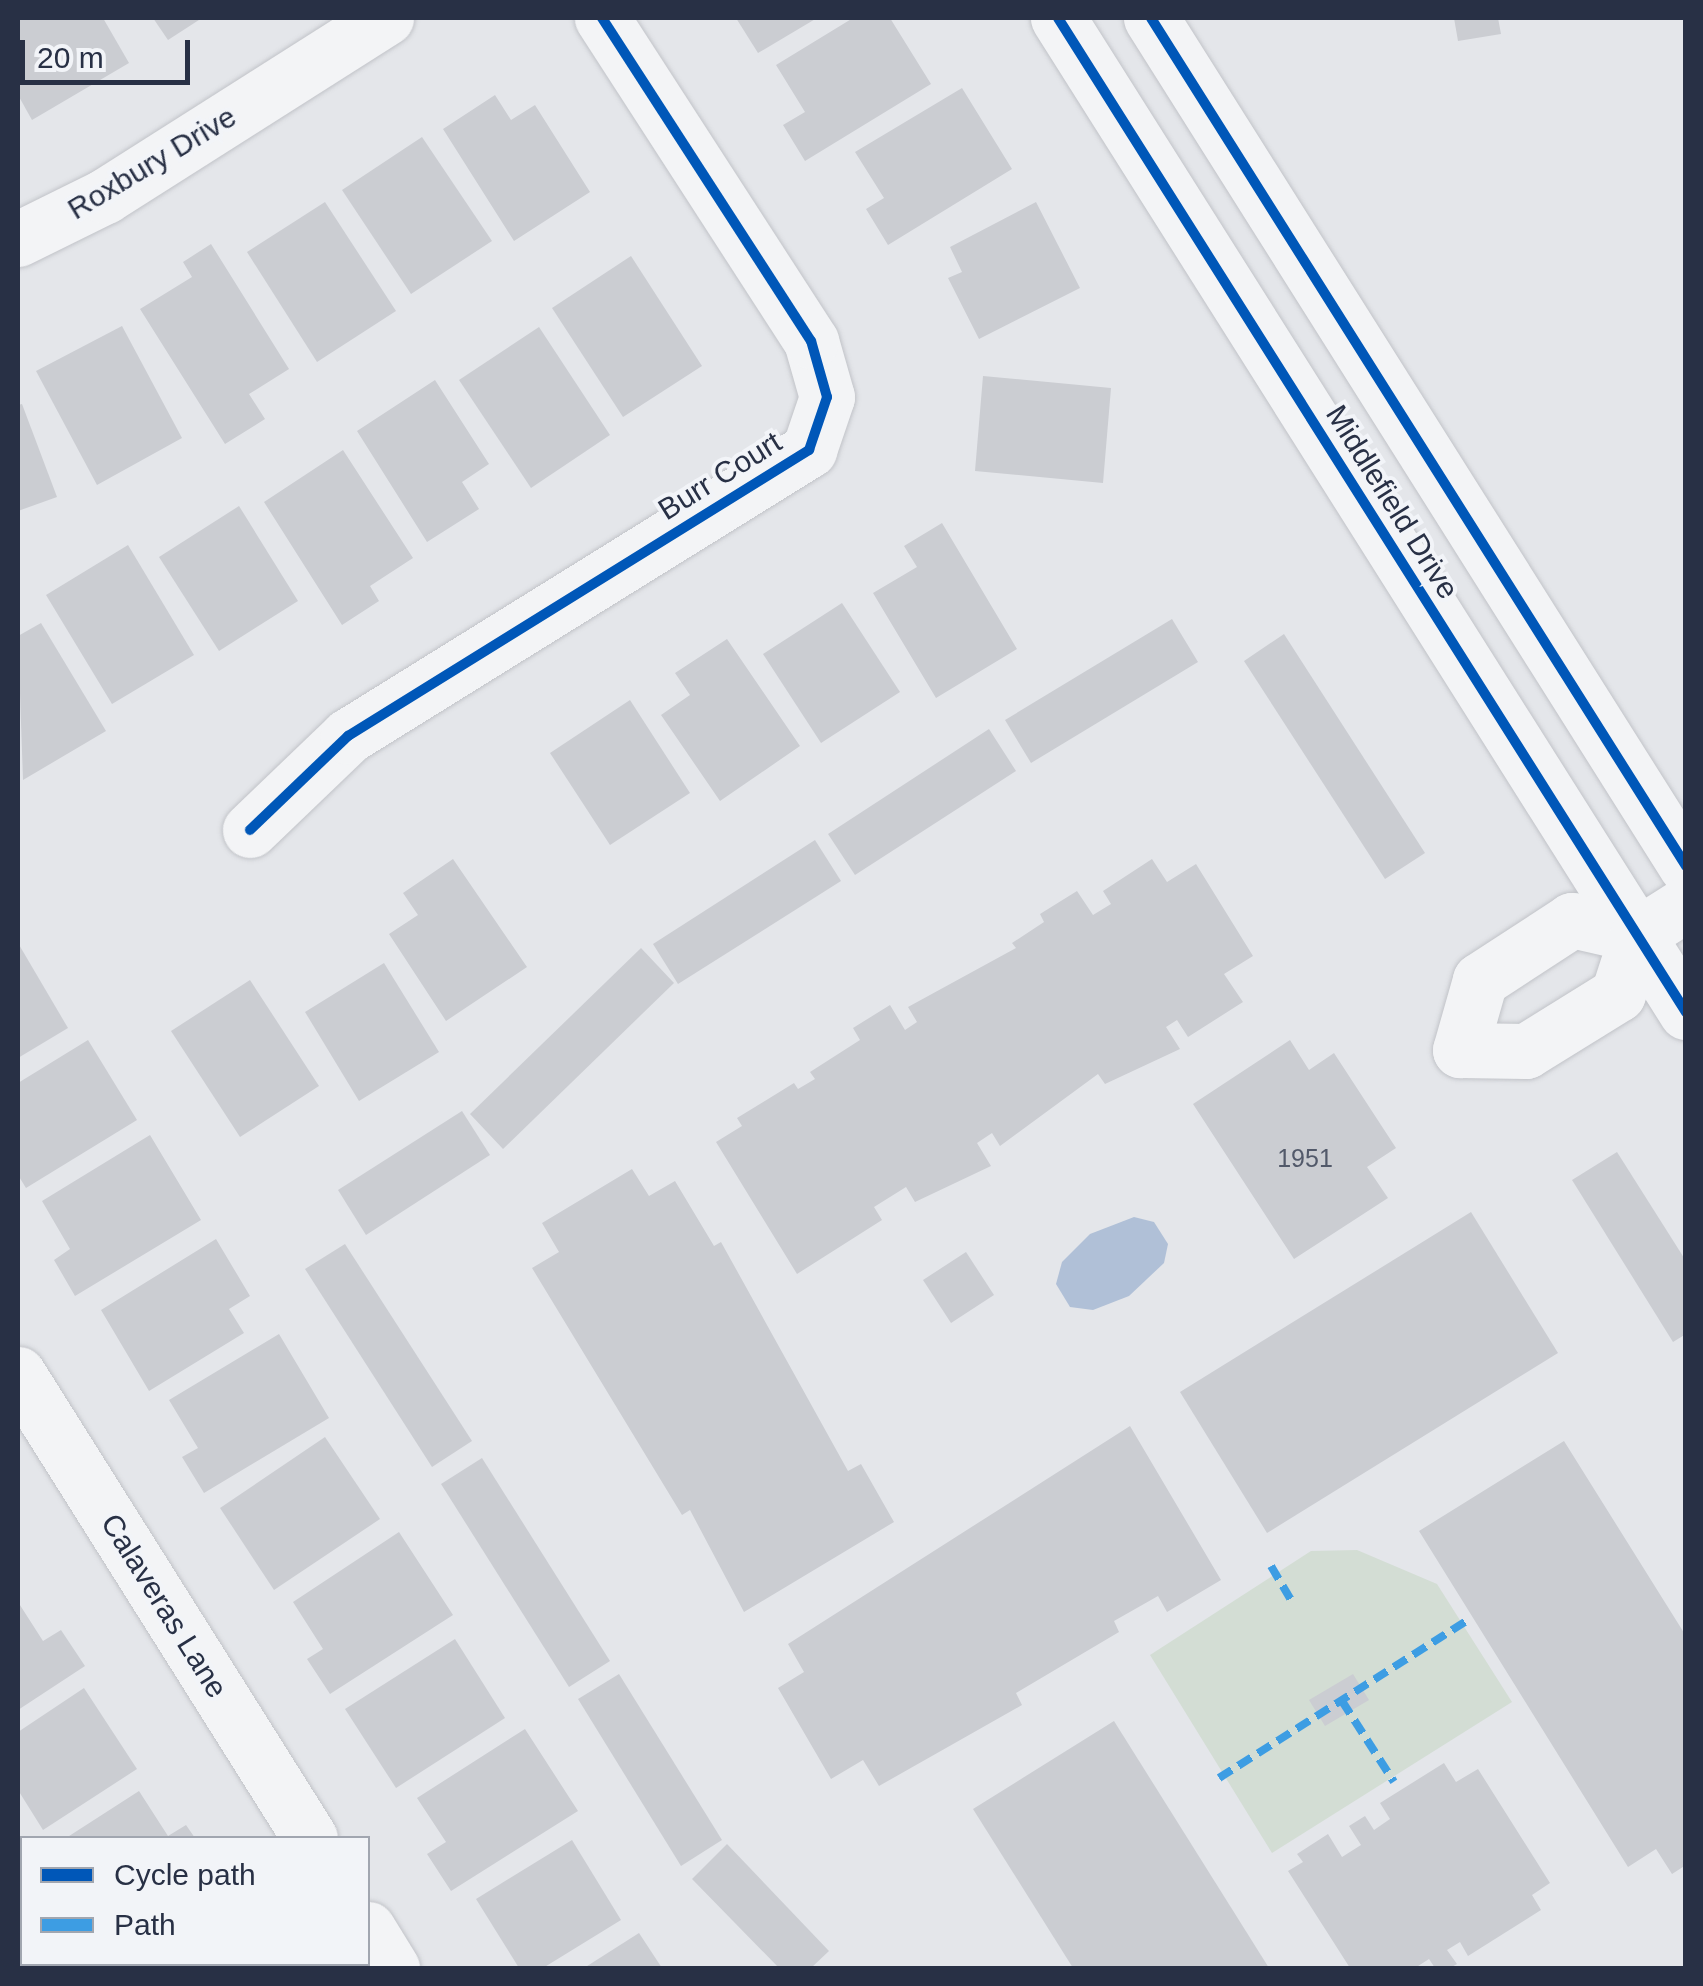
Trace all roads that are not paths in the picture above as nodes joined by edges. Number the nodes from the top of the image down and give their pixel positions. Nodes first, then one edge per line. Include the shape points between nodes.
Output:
1 (386, 18) edge
2 (602, 18) edge
3 (1058, 18) edge
4 (1151, 18) edge
5 (18, 239) edge
6 (250, 830) dead end
7 (1686, 866) edge
8 (1686, 904) edge
9 (1637, 935) junction
10 (1686, 1012) edge
11 (18, 1374) edge
12 (309, 1836) edge
13 (370, 1932) edge
14 (392, 1968) edge

1 - 5 street, Roxbury Drive via 105,196
2 - 6 street, Burr Court via 811,341 827,398 808,450 348,736
3 - 9 street, Middlefield Drive
4 - 7 street, Middlefield Drive
8 - 9 street
9 - 10 street, Middlefield Drive
11 - 12 street, Calaveras Lane
13 - 14 street

